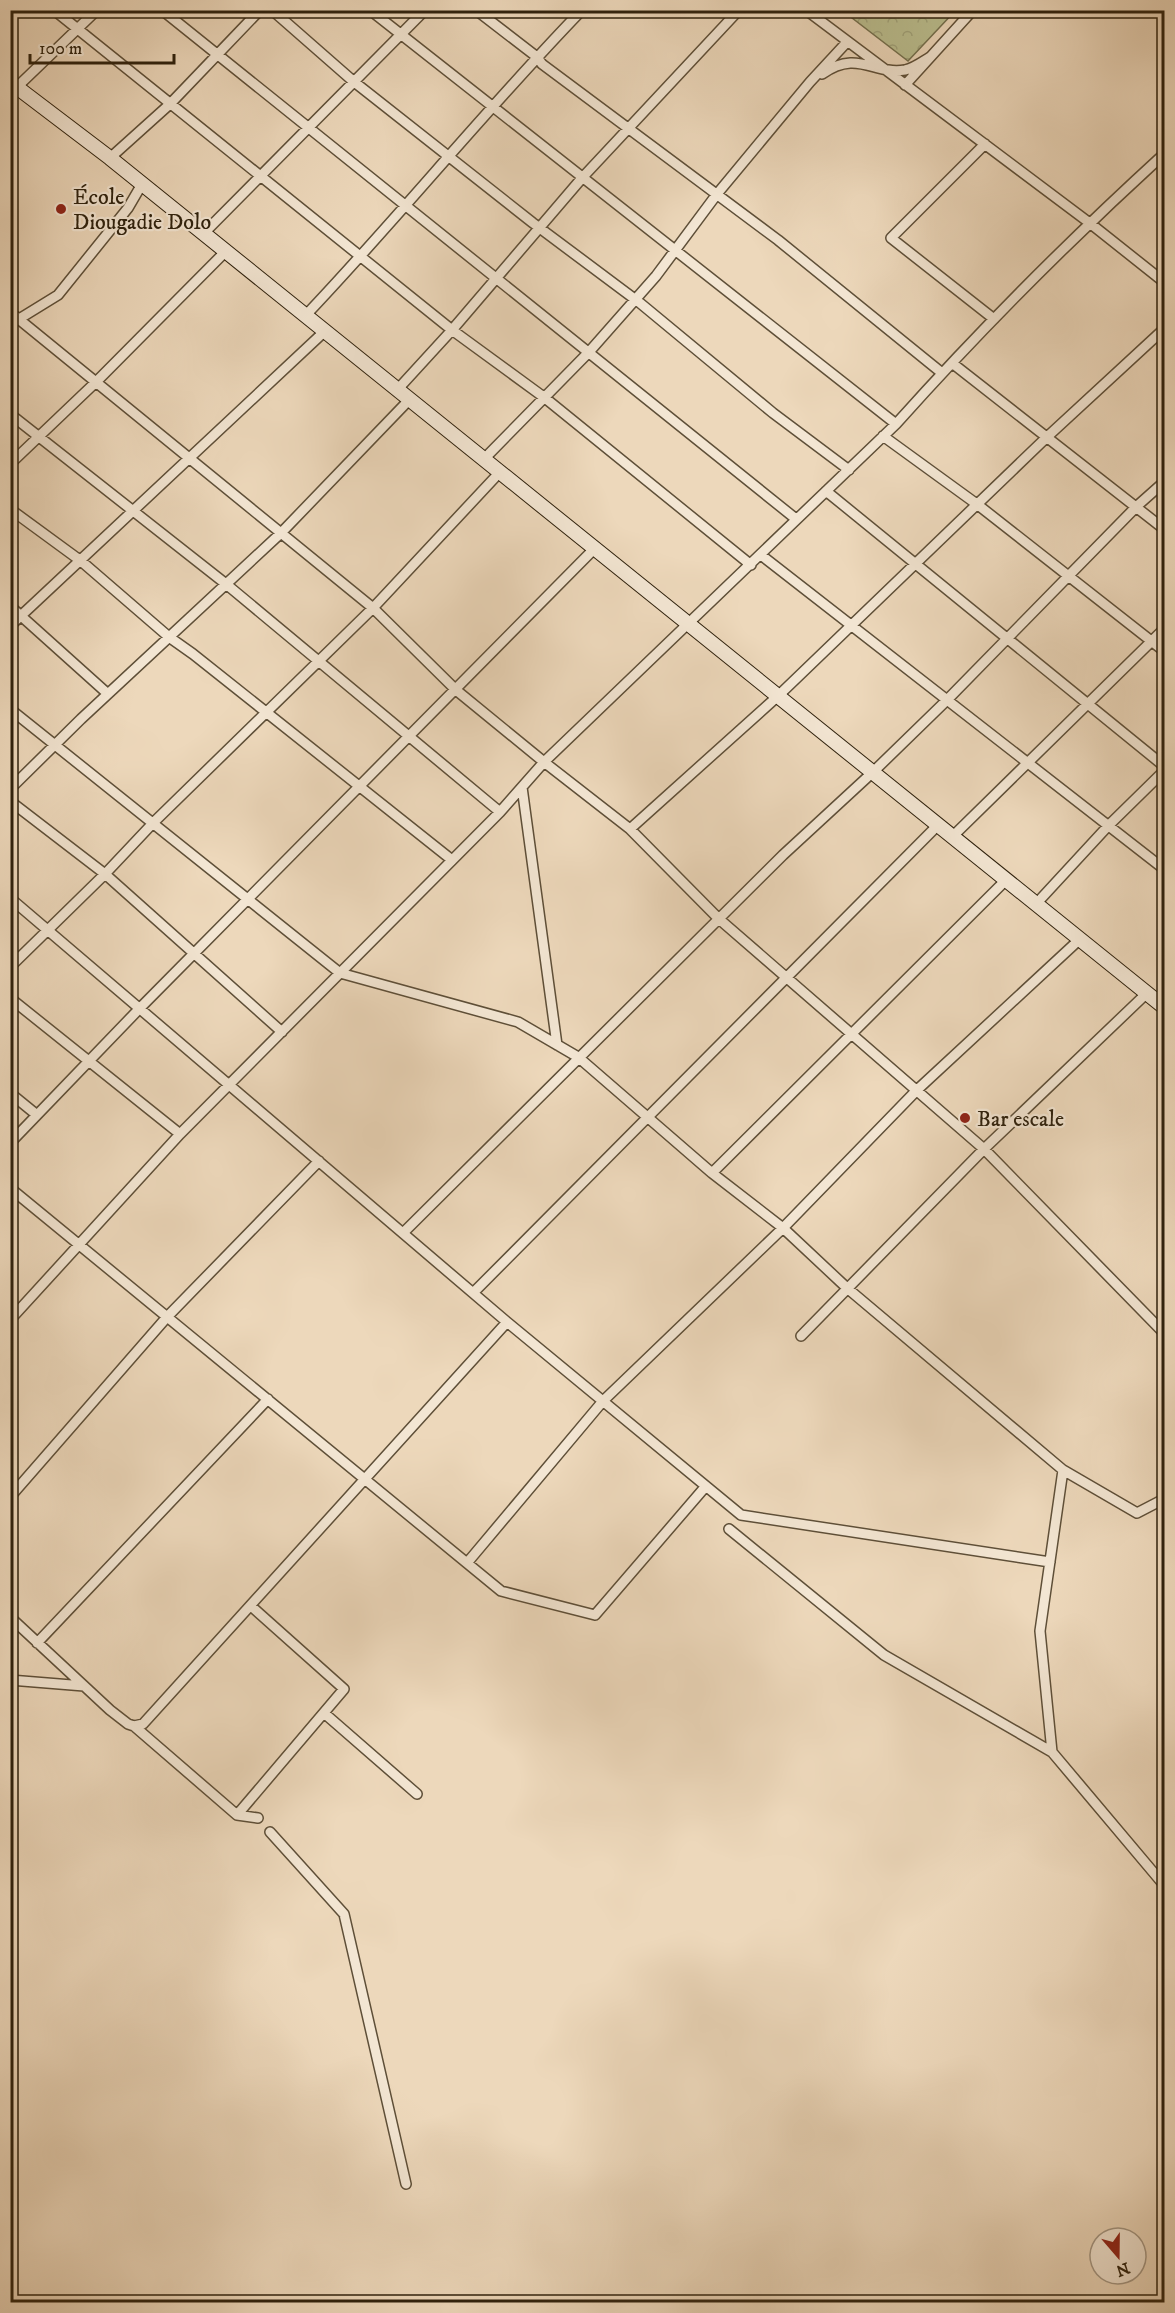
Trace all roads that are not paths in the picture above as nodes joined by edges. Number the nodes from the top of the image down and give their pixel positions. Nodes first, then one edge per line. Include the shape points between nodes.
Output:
1 (54, 10) edge
2 (97, 10) edge
3 (162, 10) edge
4 (260, 10) edge
5 (272, 10) edge
6 (370, 10) edge
7 (425, 10) edge
8 (476, 10) edge
9 (582, 10) edge
10 (739, 10) edge
11 (806, 10) edge
12 (973, 10) edge
13 (76, 29) junction
14 (400, 35) junction
15 (847, 42) junction
16 (216, 54) junction
17 (537, 57) junction
18 (930, 57) junction
19 (881, 67) junction
20 (353, 81) junction
21 (810, 82) junction
22 (14, 85) edge
23 (905, 85) junction
24 (170, 104) junction
25 (491, 106) junction
26 (308, 126) junction
27 (628, 127) junction
28 (985, 144) junction
29 (1164, 154) edge
30 (449, 156) junction
31 (110, 158) junction
32 (261, 176) junction
33 (582, 177) junction
34 (142, 184) junction
35 (717, 194) junction
36 (406, 206) junction
37 (1091, 224) junction
38 (540, 228) junction
39 (204, 233) junction
40 (226, 251) junction
41 (675, 251) junction
42 (361, 257) junction
43 (496, 279) junction
44 (1164, 282) edge
45 (635, 299) junction
46 (10, 312) edge
47 (306, 315) junction
48 (19, 319) junction
49 (994, 319) junction
50 (1164, 329) edge
51 (452, 330) junction
52 (325, 331) junction
53 (590, 352) junction
54 (952, 363) junction
55 (942, 373) junction
56 (96, 382) junction
57 (398, 389) junction
58 (545, 398) junction
59 (410, 399) junction
60 (10, 414) edge
61 (896, 424) junction
62 (39, 436) junction
63 (884, 436) junction
64 (1047, 437) junction
65 (190, 458) junction
66 (484, 459) junction
67 (10, 464) edge
68 (849, 470) junction
69 (500, 472) junction
70 (1164, 482) edge
71 (826, 491) junction
72 (978, 505) junction
73 (1137, 506) junction
74 (10, 509) edge
75 (133, 513) junction
76 (796, 519) junction
77 (1164, 529) edge
78 (281, 533) junction
79 (595, 548) junction
80 (761, 555) junction
81 (81, 561) junction
82 (916, 564) junction
83 (751, 565) junction
84 (1070, 576) junction
85 (226, 584) junction
86 (10, 606) edge
87 (373, 608) junction
88 (22, 615) junction
89 (688, 622) junction
90 (10, 626) edge
91 (852, 626) junction
92 (1164, 629) edge
93 (169, 637) junction
94 (1007, 638) junction
95 (1152, 641) junction
96 (1164, 651) edge
97 (319, 661) junction
98 (456, 690) junction
99 (108, 694) junction
100 (778, 696) junction
101 (947, 700) junction
102 (1088, 704) junction
103 (10, 709) edge
104 (266, 714) junction
105 (411, 735) junction
106 (54, 746) junction
107 (544, 762) junction
108 (1028, 764) junction
109 (1164, 766) edge
110 (1164, 771) edge
111 (873, 772) junction
112 (360, 786) junction
113 (522, 787) junction
114 (10, 789) edge
115 (10, 801) edge
116 (500, 812) junction
117 (154, 822) junction
118 (938, 825) junction
119 (1108, 826) junction
120 (630, 829) junction
121 (952, 837) junction
122 (452, 860) junction
123 (1164, 869) edge
124 (105, 874) junction
125 (1006, 880) junction
126 (10, 898) edge
127 (248, 899) junction
128 (1036, 904) junction
129 (719, 919) junction
130 (49, 930) junction
131 (1080, 939) junction
132 (194, 954) junction
133 (10, 967) edge
134 (340, 973) junction
135 (787, 977) junction
136 (1147, 993) junction
137 (10, 998) edge
138 (141, 1007) junction
139 (1164, 1007) edge
140 (282, 1032) junction
141 (852, 1034) junction
142 (557, 1045) junction
143 (578, 1057) junction
144 (89, 1061) junction
145 (230, 1084) junction
146 (917, 1090) junction
147 (10, 1093) edge
148 (37, 1115) junction
149 (647, 1117) junction
150 (180, 1134) junction
151 (10, 1143) edge
152 (984, 1149) junction
153 (320, 1161) junction
154 (712, 1173) junction
155 (10, 1188) edge
156 (783, 1228) junction
157 (403, 1233) junction
158 (79, 1244) junction
159 (847, 1288) junction
160 (473, 1293) junction
161 (167, 1317) junction
162 (10, 1320) edge
163 (507, 1322) junction
164 (1164, 1333) edge
165 (801, 1336) dead end
166 (268, 1399) junction
167 (603, 1401) junction
168 (1063, 1470) junction
169 (366, 1480) junction
170 (706, 1486) junction
171 (10, 1497) edge
172 (1164, 1499) edge
173 (729, 1529) dead end
174 (1050, 1562) junction
175 (467, 1563) junction
176 (251, 1606) junction
177 (10, 1617) edge
178 (37, 1643) junction
179 (10, 1680) edge
180 (84, 1686) junction
181 (324, 1713) junction
182 (135, 1726) junction
183 (1052, 1752) junction
184 (417, 1794) dead end
185 (237, 1815) junction
186 (258, 1818) dead end
187 (270, 1832) dead end
188 (1164, 1885) edge
189 (406, 2184) dead end

1 - 13 street
2 - 13 street
3 - 16 street
4 - 16 street
5 - 20 street
6 - 14 street
7 - 14 street
8 - 17 street
9 - 17 street
10 - 27 street
11 - 15 street
12 - 18 street
13 - 22 street
13 - 24 street
14 - 20 street
14 - 25 street
15 - 19 street
15 - 21 street
16 - 24 street
16 - 26 street
17 - 25 street
17 - 27 street
18 - 19 street via 904,70
18 - 23 street
19 - 21 street via 861,62 843,64
19 - 23 street
20 - 26 street
20 - 30 street
21 - 35 street
22 - 31 street
23 - 28 street
24 - 31 street
24 - 32 street
25 - 30 street
25 - 33 street
26 - 32 street
26 - 36 street
27 - 33 street
27 - 35 street
28 - 37 street
28 - 49 street via 891,238
29 - 37 street
30 - 36 street
30 - 38 street
31 - 34 street
32 - 39 street
32 - 42 street
33 - 38 street
33 - 41 street
34 - 39 street
34 - 48 street via 128,208 58,295
35 - 41 street
35 - 55 street
36 - 42 street
36 - 43 street
37 - 44 street
37 - 49 street
38 - 43 street
38 - 45 street
39 - 40 street
40 - 47 street
40 - 56 street
41 - 45 street
41 - 61 street
42 - 47 street
42 - 51 street
43 - 51 street
43 - 53 street
45 - 53 street
45 - 68 street
46 - 48 street
47 - 52 street
48 - 56 street
49 - 54 street
50 - 64 street
51 - 57 street
51 - 58 street
52 - 57 street
52 - 65 street
53 - 58 street
53 - 76 street
54 - 55 street
54 - 64 street
55 - 61 street
56 - 62 street
56 - 65 street
57 - 59 street
58 - 66 street
58 - 83 street
59 - 66 street
59 - 78 street
60 - 62 street
61 - 63 street
62 - 67 street
62 - 75 street
63 - 68 street
63 - 72 street
64 - 72 street
64 - 73 street
65 - 75 street
65 - 78 street
66 - 69 street
68 - 71 street
69 - 79 street
69 - 87 street
70 - 73 street
71 - 76 street
71 - 82 street
72 - 82 street
72 - 84 street
73 - 77 street
73 - 84 street
74 - 81 street
75 - 81 street
75 - 85 street
76 - 80 street
78 - 85 street
78 - 87 street
79 - 89 street
79 - 98 street
80 - 83 street
80 - 91 street
81 - 88 street
81 - 93 street
82 - 91 street
82 - 94 street
83 - 89 street
84 - 94 street
84 - 95 street
85 - 93 street
85 - 97 street
86 - 88 street
87 - 97 street
87 - 98 street
88 - 90 street
88 - 99 street
89 - 100 street
89 - 107 street
91 - 100 street
91 - 101 street
92 - 95 street
93 - 99 street
93 - 104 street
94 - 101 street
94 - 102 street
95 - 96 street
95 - 102 street
97 - 104 street
97 - 105 street
98 - 105 street
98 - 107 street
99 - 106 street
100 - 111 street
100 - 120 street
101 - 108 street
101 - 111 street
102 - 108 street
102 - 109 street
103 - 106 street
104 - 112 street
104 - 117 street
105 - 112 street
105 - 116 street
106 - 114 street
106 - 117 street
107 - 113 street
107 - 120 street
108 - 119 street
108 - 121 street
110 - 119 street
111 - 118 street
111 - 129 street
112 - 122 street
112 - 127 street
113 - 116 street
113 - 142 street
115 - 124 street
116 - 122 street
117 - 124 street
117 - 127 street
118 - 121 street
118 - 135 street
119 - 123 street
119 - 128 street
120 - 129 street
121 - 125 street
122 - 134 street
124 - 130 street
124 - 132 street
125 - 128 street
125 - 141 street
126 - 130 street
127 - 132 street
127 - 134 street
128 - 131 street
129 - 135 street
129 - 143 street
130 - 133 street
130 - 138 street
131 - 136 street
131 - 146 street
132 - 138 street
132 - 140 street
134 - 140 street
134 - 142 street via 518,1022
135 - 141 street
135 - 149 street
136 - 139 street
136 - 152 street
137 - 144 street
138 - 144 street
138 - 145 street
140 - 145 street
141 - 146 street
141 - 154 street
142 - 143 street
143 - 149 street
143 - 157 street
144 - 148 street
144 - 150 street
145 - 150 street
145 - 153 street
146 - 152 street
146 - 156 street
147 - 148 street
148 - 151 street
149 - 154 street
149 - 160 street
150 - 158 street
152 - 159 street
152 - 164 street
153 - 157 street
153 - 161 street
154 - 156 street
155 - 158 street
156 - 159 street
156 - 167 street
157 - 160 street
158 - 161 street
158 - 162 street
159 - 165 street
159 - 168 street
160 - 163 street
161 - 166 street
161 - 171 street
163 - 167 street
163 - 169 street
166 - 169 street
166 - 178 street
167 - 170 street
167 - 175 street
168 - 172 street via 1137,1513
168 - 174 street
169 - 175 street
169 - 176 street
170 - 174 street via 741,1515
170 - 175 street via 596,1615 501,1591
173 - 183 street via 884,1655
174 - 183 street via 1040,1631
176 - 181 street via 344,1689
176 - 182 street via 143,1724
177 - 178 street
178 - 180 street
179 - 180 street
180 - 182 street
181 - 184 street
181 - 185 street
182 - 185 street
183 - 188 street
185 - 186 street
187 - 189 street via 344,1914

